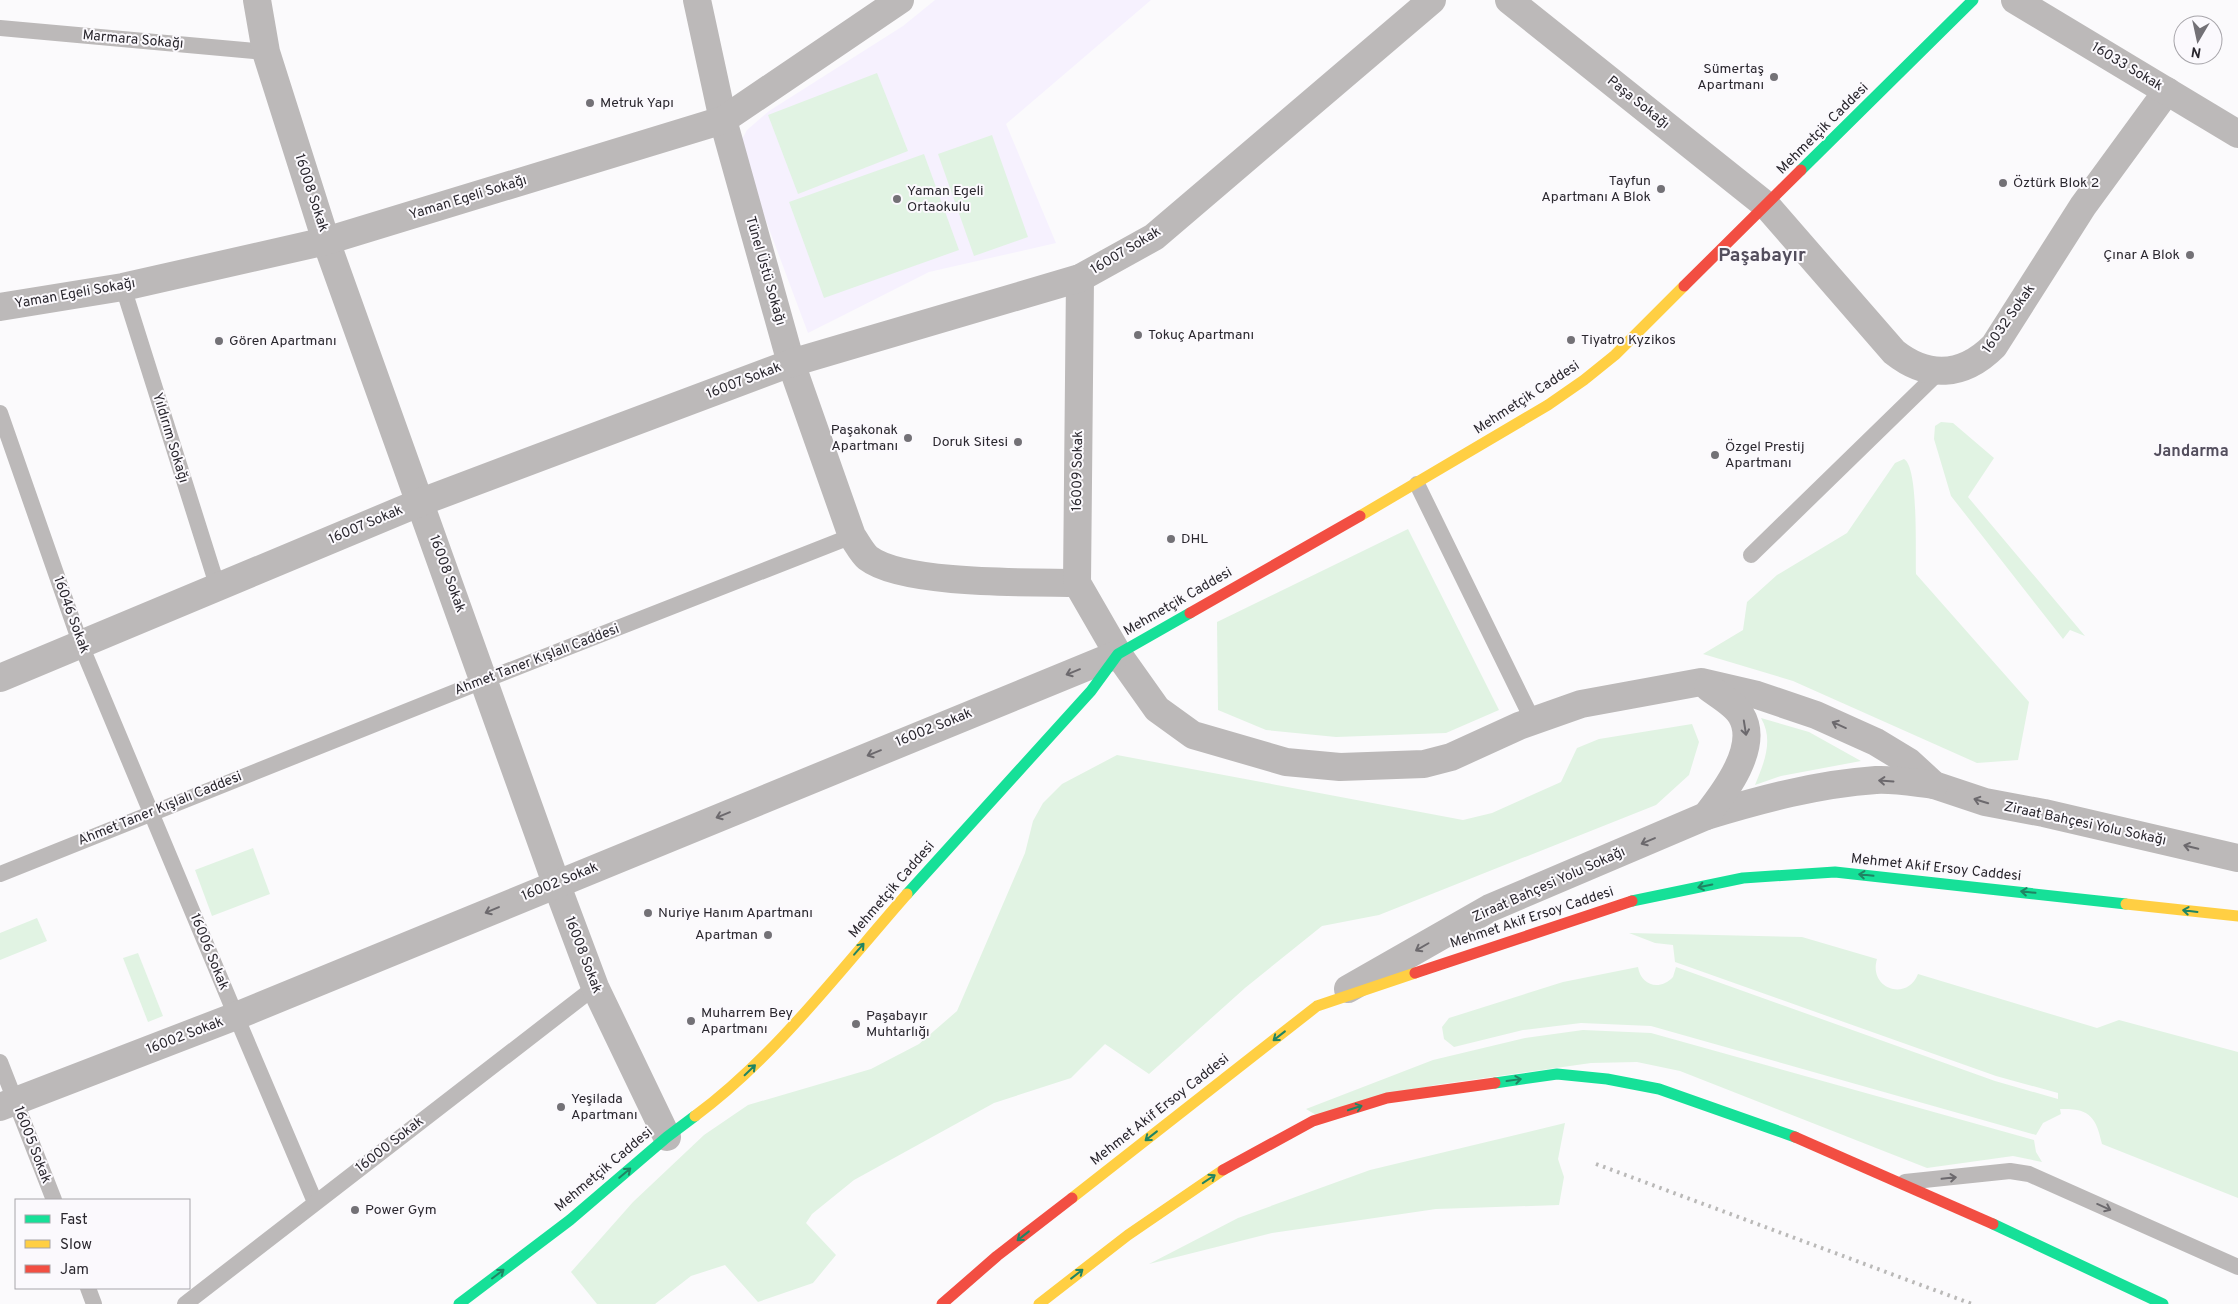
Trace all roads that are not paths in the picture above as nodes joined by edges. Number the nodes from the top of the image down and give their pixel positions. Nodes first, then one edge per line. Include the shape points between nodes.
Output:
1 (258, 0) edge
2 (697, 0) edge
3 (900, 0) edge
4 (1432, 0) edge
5 (1509, 0) edge
6 (1973, 0) edge
7 (2016, 0) edge
8 (0, 28) edge
9 (266, 52) junction
10 (2167, 91) junction
11 (723, 120) junction
12 (2238, 134) edge
13 (1766, 206) junction
14 (326, 241) junction
15 (1080, 278) junction
16 (123, 287) junction
17 (0, 307) edge
18 (791, 363) junction
19 (1940, 371) junction
20 (0, 413) edge
21 (1417, 484) junction
22 (421, 502) junction
23 (852, 536) junction
24 (1752, 555) dead end
25 (1078, 583) junction
26 (218, 588) junction
27 (81, 645) junction
28 (1118, 654) junction
29 (0, 678) edge
30 (485, 680) junction
31 (1701, 682) junction
32 (1533, 721) junction
33 (1934, 785) junction
34 (152, 812) junction
35 (1706, 816) junction
36 (2238, 858) edge
37 (0, 874) edge
38 (556, 883) junction
39 (2238, 916) edge
40 (595, 987) junction
41 (1317, 1006) junction
42 (236, 1016) junction
43 (0, 1062) edge
44 (8, 1103) edge
45 (667, 1137) junction
46 (1900, 1183) junction
47 (54, 1199) edge
48 (316, 1202) junction
49 (2238, 1267) edge
50 (88, 1289) edge
51 (94, 1304) edge
52 (185, 1304) edge
53 (459, 1304) edge
54 (942, 1304) edge
55 (1039, 1304) edge
56 (2163, 1304) edge

1 - 9 street, 16008 Sokak
2 - 11 street, Tünel Üstü Sokağı
3 - 11 street, Yaman Egeli Sokağı
4 - 15 street, 16007 Sokak via 1154,237
5 - 13 street, Paşa Sokağı
6 - 13 main road, Mehmetçik Caddesi
7 - 10 street, 16033 Sokak
8 - 9 lane, Marmara Sokağı
9 - 14 street, 16008 Sokak
10 - 12 street, 16033 Sokak
10 - 19 street, 16032 Sokak via 2083,206 1994,346 1970,365
11 - 14 street, Yaman Egeli Sokağı
11 - 18 street, Tünel Üstü Sokağı
13 - 19 street, 16032 Sokak via 1894,352 1923,369
13 - 21 main road, Mehmetçik Caddesi via 1615,355 1584,380
14 - 16 street, Yaman Egeli Sokağı
14 - 22 street, 16008 Sokak
15 - 18 street, 16007 Sokak
15 - 25 street, 16009 Sokak
16 - 17 street, Yaman Egeli Sokağı
16 - 26 lane, Yıldırım Sokağı
18 - 22 street, 16007 Sokak
18 - 23 street, Tünel Üstü Sokağı
19 - 24 lane
20 - 27 lane, 16046 Sokak
21 - 28 main road, Mehmetçik Caddesi
21 - 32 lane
22 - 26 street, 16007 Sokak
22 - 30 street, 16008 Sokak
23 - 25 street via 868,558 889,568 955,579
23 - 30 lane, Ahmet Taner Kışlalı Caddesi
25 - 28 street, 16009 Sokak
26 - 27 street, 16007 Sokak
27 - 29 street, 16007 Sokak
27 - 34 lane, 16046 Sokak
28 - 32 street, Ziraat Bahçesi Yolu Sokağı via 1157,709 1186,731 1286,762 1340,767 1424,764 1451,757
28 -> 38 street, 16002 Sokak
45 -> 28 main road, Mehmetçik Caddesi via 717,1100 769,1052 1091,691
30 - 34 lane, Ahmet Taner Kışlalı Caddesi
30 - 38 street, 16008 Sokak
31 - 32 street, Ziraat Bahçesi Yolu Sokağı via 1581,704
33 -> 31 street, Ziraat Bahçesi Yolu Sokağı via 1909,762 1876,742 1816,715 1757,695
31 -> 35 street, Ziraat Bahçesi Yolu Sokağı via 1741,713 1747,729 1739,764 1726,790
33 -> 35 street, Ziraat Bahçesi Yolu Sokağı via 1878,780 1758,800
36 -> 33 street, Ziraat Bahçesi Yolu Sokağı via 1984,802
34 - 37 lane, Ahmet Taner Kışlalı Caddesi
34 - 42 lane, 16006 Sokak
35 -> 41 street, Ziraat Bahçesi Yolu Sokağı via 1490,908
38 - 40 street, 16008 Sokak
38 -> 42 street, 16002 Sokak
39 -> 41 main road, Mehmet Akif Ersoy Caddesi via 1835,872 1743,878 1620,904
40 - 45 street, 16008 Sokak
40 - 48 lane, 16000 Sokak
41 -> 54 main road, Mehmet Akif Ersoy Caddesi via 997,1256
42 - 44 street, 16002 Sokak
42 - 48 lane, 16006 Sokak
43 - 44 lane, 16005 Sokak
44 - 47 lane, 16005 Sokak
53 -> 45 main road, Mehmetçik Caddesi via 570,1220
46 -> 49 lane via 2010,1171 2029,1174
55 -> 46 main road via 1128,1235 1220,1172 1313,1121 1387,1098 1557,1074 1659,1089 1778,1129
46 - 56 main road
48 - 52 lane, 16000 Sokak
50 - 51 lane

